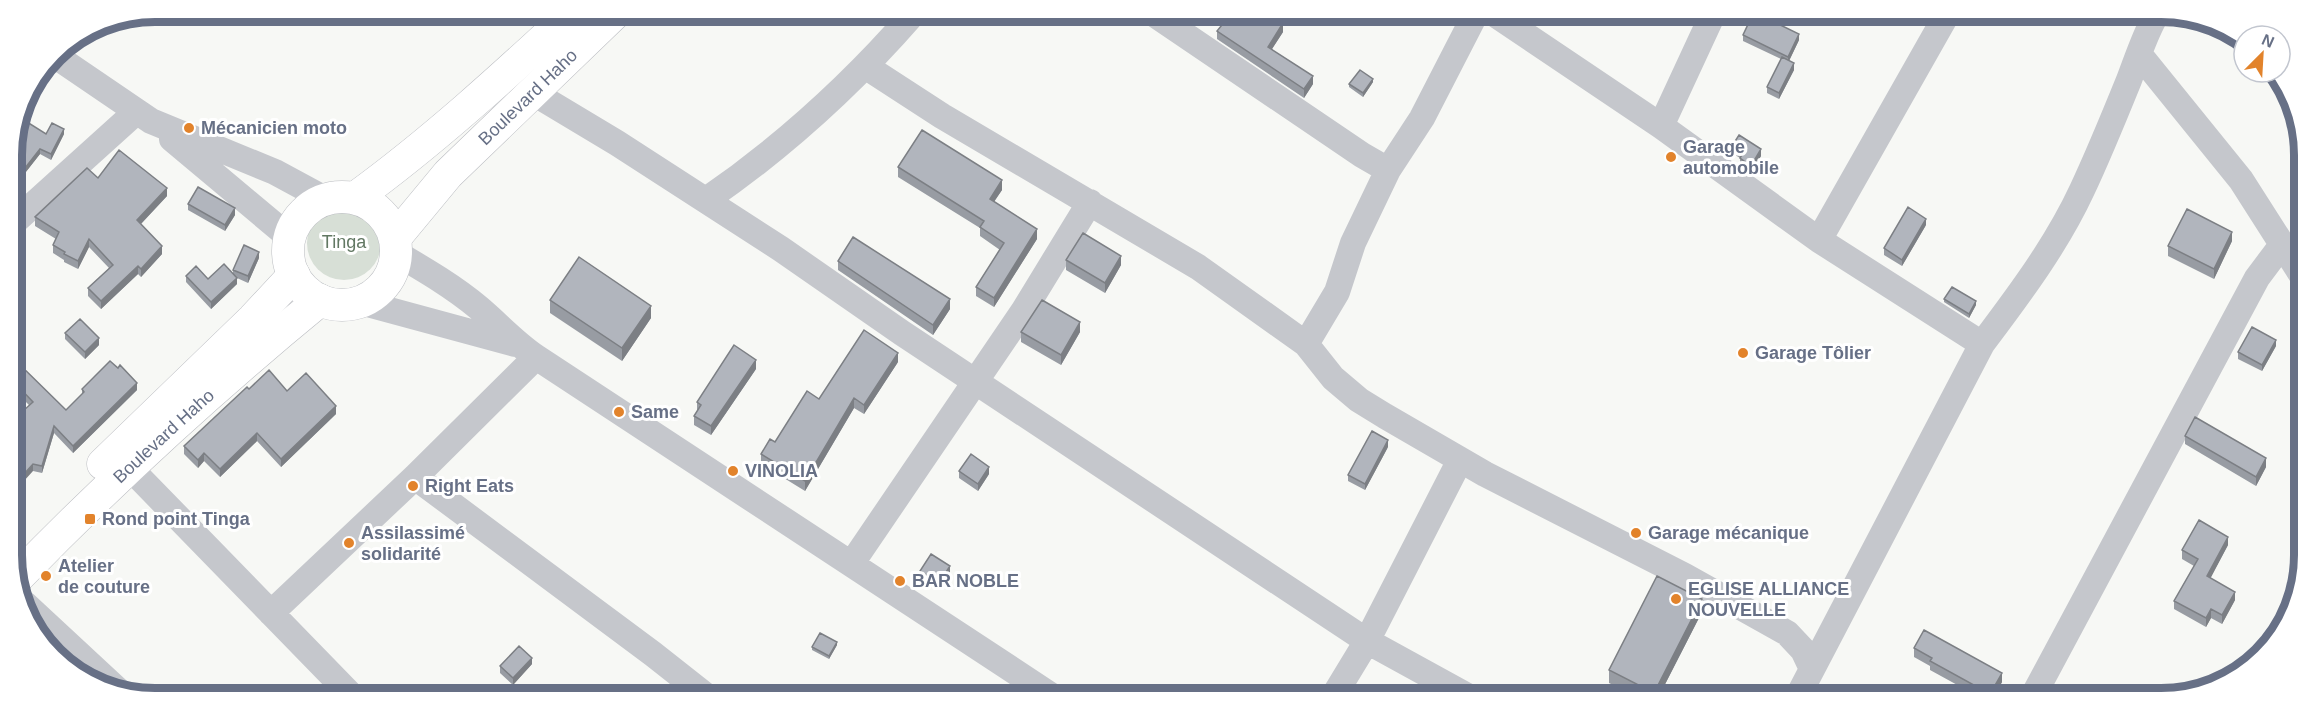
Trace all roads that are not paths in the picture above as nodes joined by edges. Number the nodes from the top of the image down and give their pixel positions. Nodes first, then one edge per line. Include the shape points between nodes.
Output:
1 (562, 22) edge
2 (606, 22) edge
3 (906, 22) edge
4 (1166, 22) edge
5 (1471, 22) edge
6 (1506, 22) edge
7 (1709, 22) edge
8 (1943, 22) edge
9 (2152, 22) edge
10 (2139, 54) junction
11 (63, 61) edge
12 (865, 66) junction
13 (532, 92) junction
14 (144, 117) junction
15 (1660, 126) junction
16 (1388, 170) junction
17 (340, 199) junction
18 (706, 200) junction
19 (1090, 202) junction
20 (23, 215) edge
21 (289, 237) junction
22 (1819, 240) junction
23 (396, 246) junction
24 (2281, 246) junction
25 (2294, 264) edge
26 (294, 275) junction
27 (320, 300) junction
28 (360, 302) junction
29 (1306, 344) junction
30 (1982, 344) junction
31 (527, 351) junction
32 (975, 381) junction
33 (1460, 460) junction
34 (130, 468) junction
35 (415, 477) junction
36 (22, 542) edge
37 (852, 563) junction
38 (24, 571) edge
39 (271, 613) junction
40 (36, 614) edge
41 (1367, 642) junction
42 (1812, 669) junction
43 (105, 678) edge
44 (345, 688) edge
45 (696, 688) edge
46 (1040, 688) edge
47 (1339, 688) edge
48 (1452, 688) edge
49 (1803, 688) edge
50 (2037, 688) edge

1 - 17 main road, Boulevard Haho via 411,156
2 - 13 main road, Boulevard Haho
3 - 12 street
4 - 16 street
5 - 16 street via 1422,118
6 - 15 street
7 - 15 street
8 - 22 street
9 - 10 street
10 - 24 street via 2241,180
10 - 30 street via 2081,193 2053,242
11 - 14 street
12 - 18 street via 799,129
12 - 19 street
13 - 18 street
13 - 23 main road, Boulevard Haho via 448,174
14 - 17 street
14 - 20 street
14 - 21 street
15 - 22 street
16 - 29 street via 1353,243 1337,292
17 - 21 main road via 306,210
17 - 23 main road via 369,204 380,213
18 - 32 street
19 - 29 street via 1198,267
19 - 32 street
21 - 26 main road via 288,255
22 - 30 street
23 - 28 main road via 386,283
23 - 31 street via 479,308
24 - 25 street
24 - 50 street via 2257,278
26 - 27 main road via 306,291
26 - 36 main road, Boulevard Haho via 253,320
27 - 28 main road
27 - 34 main road, Boulevard Haho
28 - 31 street
29 - 33 street via 1333,378 1359,400
30 - 42 street
31 - 35 street
31 - 37 street
32 - 37 street
32 - 41 street
33 - 41 street
33 - 42 street via 1760,616 1787,633 1803,650
34 - 38 main road, Boulevard Haho
34 - 39 street
35 - 39 street
35 - 45 street
37 - 46 street
39 - 44 street
40 - 43 street
41 - 47 street
41 - 48 street
42 - 49 street

